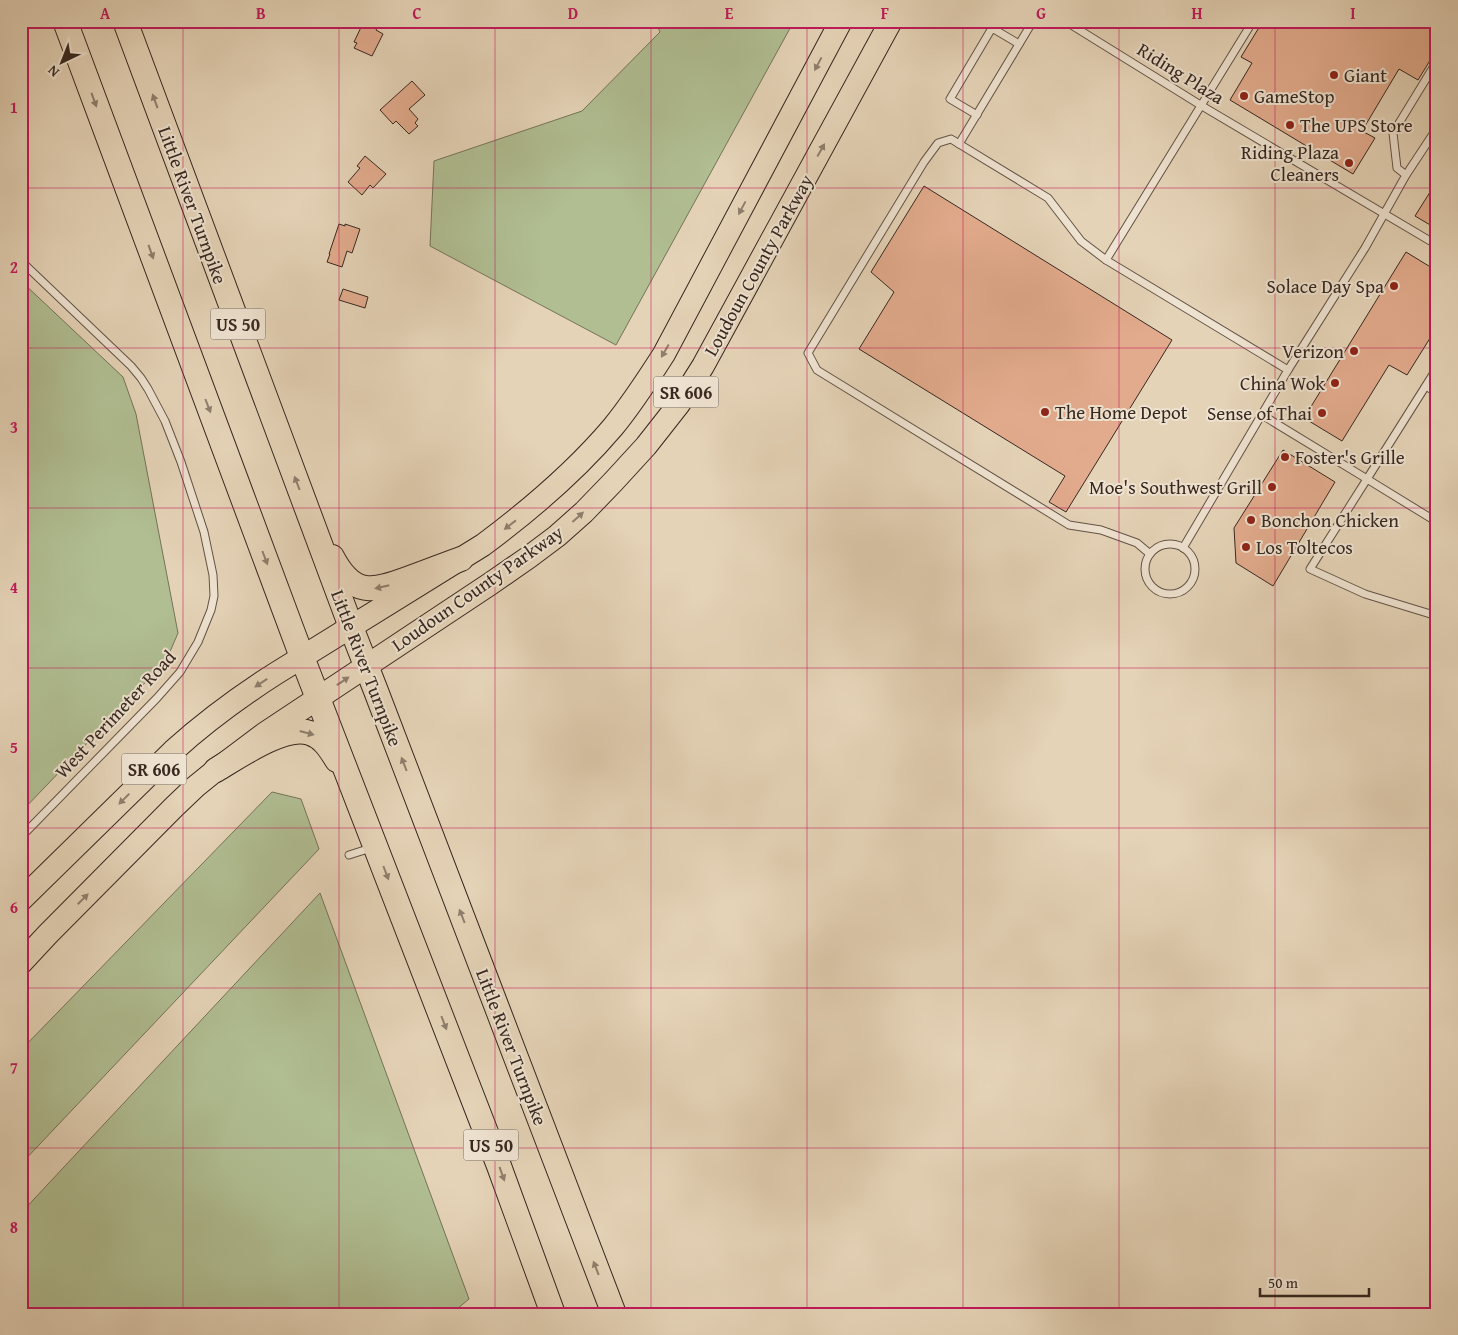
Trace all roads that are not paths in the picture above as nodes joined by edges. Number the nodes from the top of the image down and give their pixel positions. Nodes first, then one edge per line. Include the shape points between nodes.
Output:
1 (65, 21) edge
2 (125, 21) edge
3 (841, 21) edge
4 (891, 21) edge
5 (1033, 21) edge
6 (1065, 21) edge
7 (1081, 21) edge
8 (1254, 21) edge
9 (1077, 28) junction
10 (1019, 44) junction
11 (1437, 61) edge
12 (1202, 106) junction
13 (977, 115) junction
14 (1437, 128) edge
15 (959, 144) junction
16 (1406, 175) junction
17 (1384, 214) junction
18 (1437, 245) edge
19 (1106, 260) junction
20 (21, 261) edge
21 (1437, 368) edge
22 (1288, 370) junction
23 (1426, 386) junction
24 (1437, 393) edge
25 (1262, 414) junction
26 (1367, 479) junction
27 (308, 512) junction
28 (1437, 522) edge
29 (1183, 548) junction
30 (1150, 554) junction
31 (461, 559) junction
32 (1437, 616) edge
33 (351, 627) junction
34 (302, 657) junction
35 (366, 665) junction
36 (319, 697) junction
37 (216, 770) junction
38 (354, 790) junction
39 (21, 837) edge
40 (376, 846) junction
41 (349, 855) dead end
42 (21, 900) edge
43 (21, 963) edge
44 (553, 1314) edge
45 (614, 1314) edge

1 -> 34 highway, US 50
27 -> 2 highway, Little River Turnpike / US 50
3 -> 31 main road, Loudoun County Parkway / SR 606 via 646,384 613,426 560,483 510,525
35 -> 4 main road, Loudoun County Parkway / SR 606 via 530,557 584,512 646,446 703,366
5 - 10 lane
6 - 9 lane, Riding Plaza
7 - 9 lane
8 - 12 lane
9 - 12 lane, Riding Plaza
10 - 13 lane
10 - 13 lane via 992,28 950,99
11 - 16 lane via 1392,133 1397,168
12 - 17 lane, Riding Plaza
12 - 19 lane
13 - 15 lane
14 - 16 lane
15 - 19 lane via 1048,198 1081,241
15 - 30 lane via 951,139 938,143 924,162 808,353 817,370 1069,525 1101,530 1137,543
16 - 17 lane
17 - 18 lane, Riding Plaza
17 - 22 lane
19 - 22 lane
20 - 39 lane, West Perimeter Road via 122,357 141,378 156,403 181,462 208,547 214,596 198,642 180,672
21 - 23 lane
22 - 25 lane
23 - 24 lane
23 - 26 lane
25 - 26 lane
25 - 29 lane
26 - 28 lane
26 - 32 lane via 1310,569 1365,594
31 -> 27 highway via 388,586 364,588 354,584 340,571
27 - 33 highway, Little River Turnpike / US 50
29 - 30 lane via 1161,545
29 - 30 lane via 1193,559 1194,574 1187,588 1172,594 1157,591 1146,578 1144,569
31 - 33 main road, Loudoun County Parkway / SR 606
33 - 34 main road, Loudoun County Parkway / SR 606
33 - 35 highway, Little River Turnpike / US 50
34 - 36 highway, US 50
34 -> 42 main road, Loudoun County Parkway / SR 606 via 247,692 193,733
36 -> 35 main road, Loudoun County Parkway / SR 606
45 -> 35 highway, Little River Turnpike / US 50
36 - 37 main road, Loudoun County Parkway / SR 606
36 - 38 highway, US 50
37 -> 38 highway via 276,736 300,731 311,733 328,747
43 -> 37 main road, Loudoun County Parkway / SR 606 via 194,787
38 - 40 highway, US 50
40 - 41 lane
40 -> 44 highway, US 50

